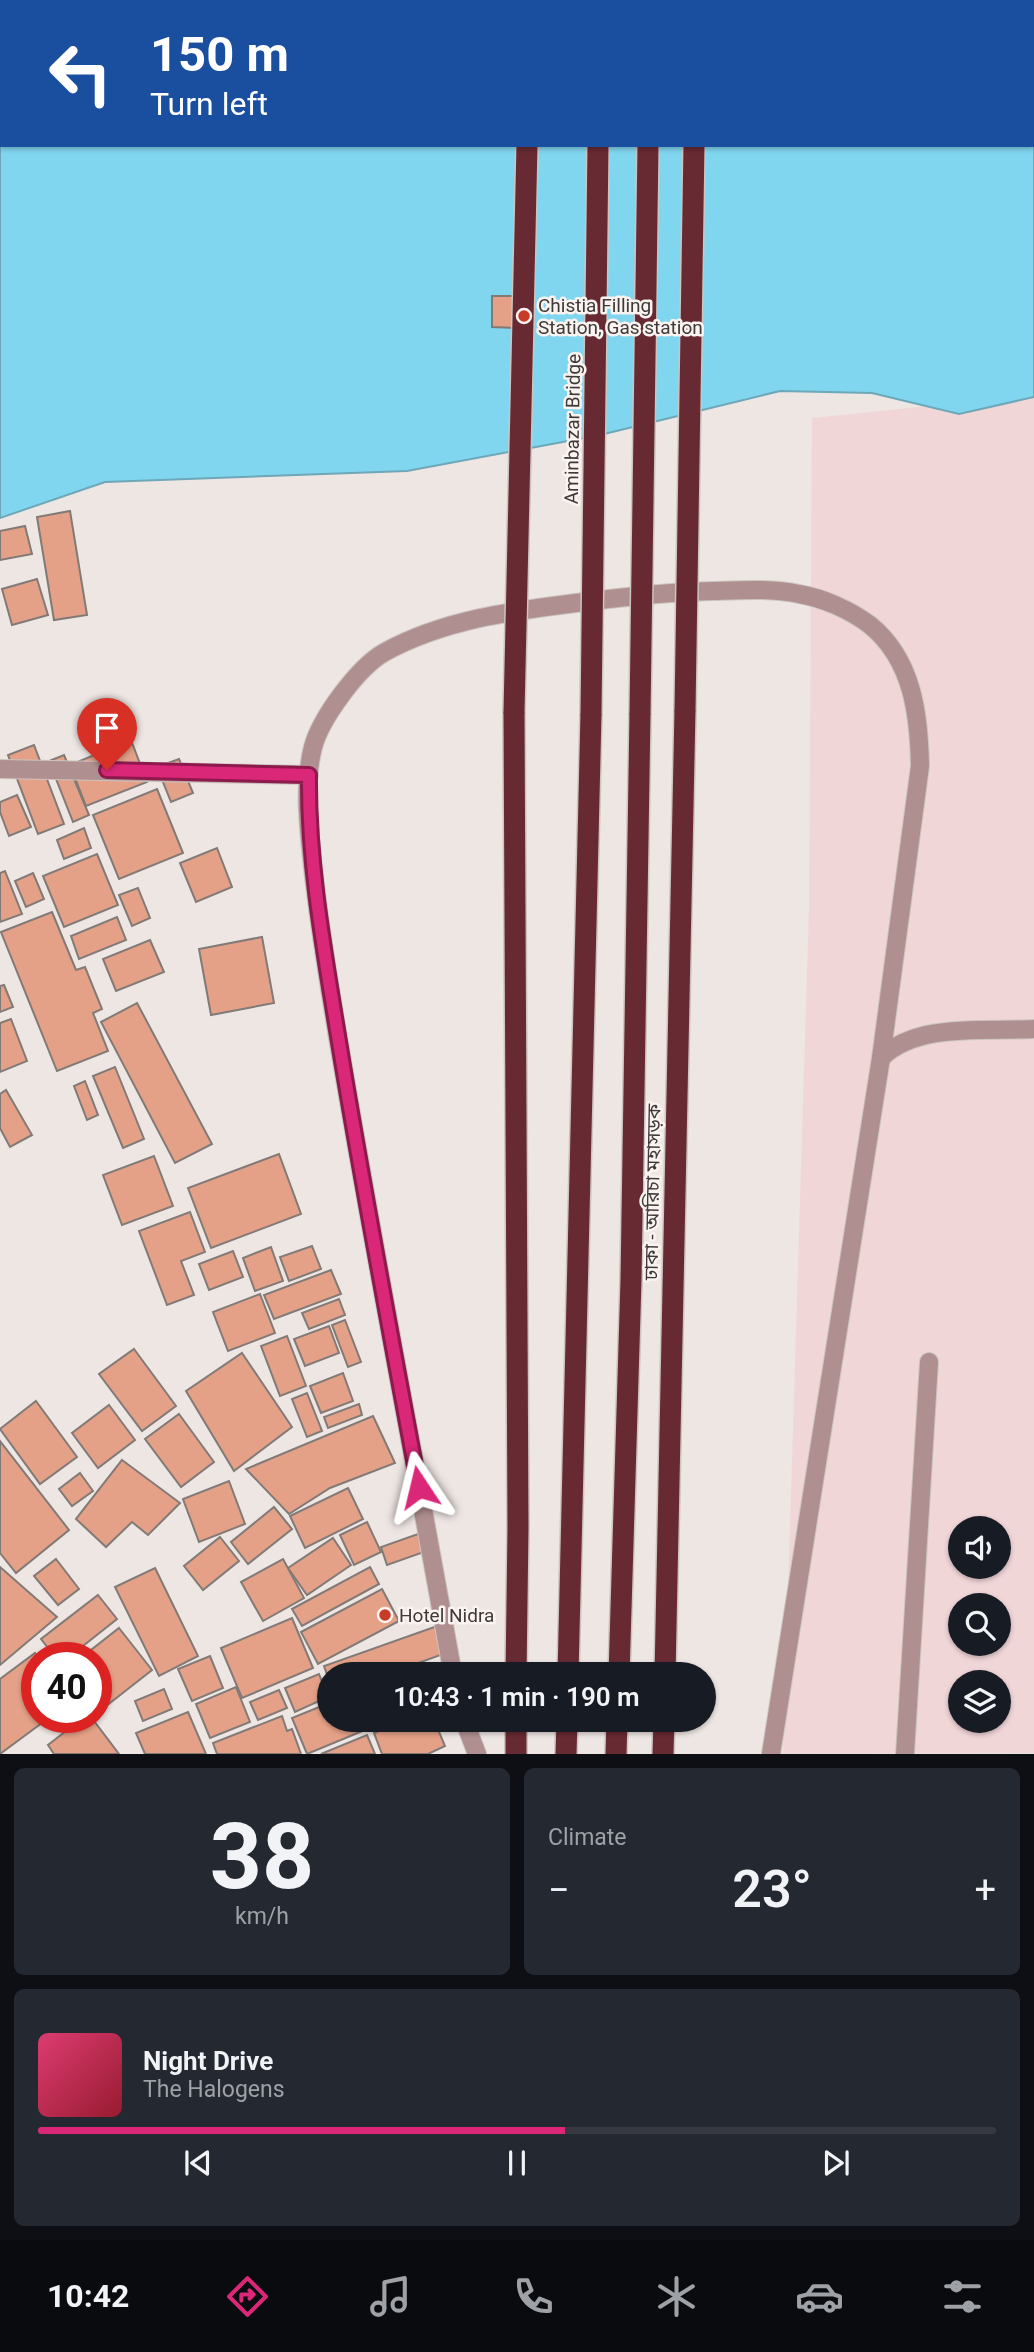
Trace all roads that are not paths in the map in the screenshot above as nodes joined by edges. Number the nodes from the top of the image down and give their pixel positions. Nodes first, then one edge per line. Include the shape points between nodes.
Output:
1 (527, 147) edge
2 (598, 147) edge
3 (648, 147) edge
4 (694, 147) edge
5 (0, 769) edge
6 (309, 775) junction
7 (1034, 1029) edge
8 (881, 1058) junction
9 (929, 1362) dead end
10 (451, 1662) edge
11 (516, 1662) edge
12 (568, 1662) edge
13 (619, 1662) edge
14 (665, 1662) edge
15 (465, 1732) edge
16 (468, 1732) edge
17 (516, 1732) edge
18 (567, 1732) edge
19 (617, 1732) edge
20 (664, 1732) edge
21 (468, 1754) edge
22 (477, 1754) edge
23 (516, 1754) edge
24 (566, 1754) edge
25 (616, 1754) edge
26 (663, 1754) edge
27 (771, 1754) edge
28 (905, 1754) edge

1 - 11 highway, bridge via 514,712
2 - 12 highway, Aminbazar Bridge, bridge via 591,714
3 - 13 highway, ঢাকা - আরিচা মহাসড়ক, bridge via 631,1267
4 - 14 highway, ঢাকা - আরিচা মহাসড়ক, bridge
5 - 6 street
6 - 8 street via 314,743 354,680 380,654 424,634 512,612 676,592 800,594 837,606 870,626 896,654 919,723 920,766
6 - 10 street via 308,821 318,915
7 - 8 street via 930,1033 892,1047
8 - 27 street
9 - 28 street
15 - 21 street
16 - 22 street
17 - 23 highway
18 - 24 highway
19 - 25 highway
20 - 26 highway

